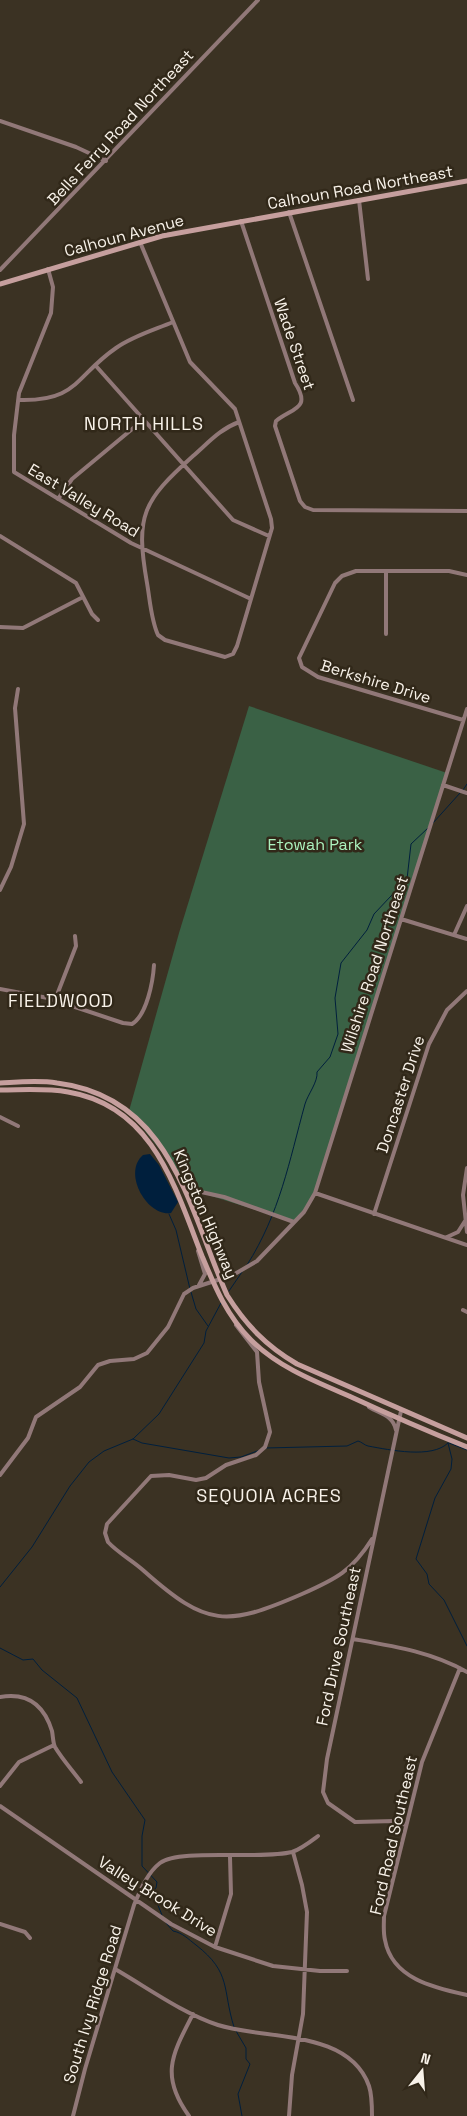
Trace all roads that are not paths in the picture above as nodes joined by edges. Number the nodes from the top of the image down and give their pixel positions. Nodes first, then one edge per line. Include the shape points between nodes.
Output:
1 (258, 0) edge
2 (0, 121) edge
3 (106, 160) junction
4 (467, 181) edge
5 (359, 200) junction
6 (289, 212) junction
7 (257, 218) joint
8 (241, 221) junction
9 (140, 242) junction
10 (0, 270) edge
11 (48, 270) junction
12 (368, 279) dead end
13 (0, 284) edge
14 (173, 322) junction
15 (96, 366) junction
16 (18, 400) junction
17 (353, 400) dead end
18 (143, 420) junction
19 (239, 422) junction
20 (183, 465) junction
21 (58, 499) junction
22 (467, 512) edge
23 (269, 536) junction
24 (1, 539) edge
25 (141, 548) junction
26 (386, 571) junction
27 (467, 575) edge
28 (83, 597) junction
29 (251, 599) junction
30 (98, 620) dead end
31 (0, 627) edge
32 (386, 634) dead end
33 (18, 689) dead end
34 (467, 709) edge
35 (464, 720) junction
36 (443, 785) junction
37 (467, 793) edge
38 (0, 890) edge
39 (467, 906) edge
40 (401, 919) junction
41 (454, 934) junction
42 (75, 936) dead end
43 (467, 939) edge
44 (154, 965) dead end
45 (0, 989) edge
46 (467, 991) edge
47 (55, 1000) junction
48 (0, 1083) edge
49 (0, 1090) edge
50 (0, 1117) edge
51 (18, 1126) dead end
52 (467, 1168) edge
53 (192, 1190) dead end
54 (315, 1193) junction
55 (374, 1214) junction
56 (466, 1218) junction
57 (294, 1222) junction
58 (467, 1232) edge
59 (194, 1236) junction
60 (445, 1238) junction
61 (467, 1245) edge
62 (220, 1279) junction
63 (212, 1281) junction
64 (198, 1286) junction
65 (231, 1317) junction
66 (270, 1356) junction
67 (258, 1361) junction
68 (356, 1399) junction
69 (401, 1411) junction
70 (399, 1419) junction
71 (396, 1432) junction
72 (467, 1438) edge
73 (467, 1447) edge
74 (0, 1475) edge
75 (372, 1539) junction
76 (354, 1638) junction
77 (460, 1668) junction
78 (467, 1672) edge
79 (0, 1696) edge
80 (54, 1745) junction
81 (81, 1782) dead end
82 (0, 1786) edge
83 (0, 1806) edge
84 (406, 1825) junction
85 (318, 1836) dead end
86 (293, 1852) junction
87 (230, 1857) junction
88 (136, 1900) junction
89 (0, 1924) edge
90 (30, 1938) dead end
91 (215, 1947) junction
92 (115, 1969) junction
93 (304, 1970) junction
94 (347, 1971) dead end
95 (467, 1995) edge
96 (194, 2014) junction
97 (298, 2040) junction
98 (73, 2116) edge
99 (189, 2116) edge
100 (289, 2116) edge
101 (372, 2116) edge

1 - 3 street, Bells Ferry Road Northeast
2 - 3 street
3 - 10 street, Bells Ferry Road Northeast
4 - 5 main road, Calhoun Road Northeast
5 - 6 main road, Calhoun Road Northeast
5 - 12 street
6 - 7 main road, Calhoun Road Northeast
6 - 17 street
7 - 8 main road, Calhoun Avenue
8 - 9 main road, Calhoun Avenue
8 - 22 street, Wade Street via 295,383 301,392 302,399 297,409 283,415 275,426 300,502 313,510
9 - 11 main road, Calhoun Avenue
9 - 14 street
11 - 13 main road, Calhoun Avenue
11 - 16 street, East Valley Road via 53,287 51,313
14 - 15 street via 122,344
14 - 19 street via 190,362 233,406
15 - 16 street via 81,382 58,395 40,400
15 - 18 street
16 - 21 street, East Valley Road via 13,470
18 - 20 street
18 - 21 street via 72,479
19 - 20 street via 222,430
19 - 23 street via 271,519
20 - 23 street via 233,520
20 - 25 street via 152,498 142,529
21 - 25 street, East Valley Road
23 - 29 street
24 - 28 street via 69,578 78,585
25 - 29 street, East Valley Road
25 - 29 street via 158,635 165,640 222,656 233,654
26 - 27 street, Berkshire Drive via 449,570
26 - 32 street
26 - 35 street, Berkshire Drive via 356,571 346,574 336,583 300,652 302,667 318,677
28 - 30 street
28 - 31 street via 22,628
33 - 38 street via 15,708 24,824
34 - 35 street, Wilshire Road Northeast
35 - 36 street, Wilshire Road Northeast
36 - 37 street
36 - 40 street, Wilshire Road Northeast
39 - 41 street
40 - 41 street
40 - 54 street, Wilshire Road Northeast
41 - 43 street
42 - 47 street via 76,946
44 - 47 street via 151,988 141,1014 132,1024
45 - 47 street
46 - 55 street, Doncaster Drive via 447,1010 429,1044
48 - 62 main road, Kingston Highway via 51,1082 83,1088 115,1102 138,1119 154,1134 169,1156
49 - 59 main road, Kingston Highway via 71,1092 96,1101 122,1116 146,1137 162,1158
50 - 51 street
52 - 56 street via 463,1195
53 - 57 street
54 - 55 street
54 - 57 street, Wilshire Road Northeast via 309,1206
55 - 60 street
56 - 58 street
56 - 60 street via 458,1232
57 - 62 street, Wilshire Road Northeast via 257,1261
59 - 63 main road, Kingston Highway
59 - 64 street via 205,1274
60 - 61 street
62 - 63 street, Wilshire Road Northeast
62 - 69 main road, Kingston Highway via 248,1325 273,1349 297,1364
63 - 64 street, Wilshire Road Northeast
63 - 65 main road, Kingston Highway
64 - 74 street via 184,1294 168,1327 147,1353 134,1359 98,1365 80,1387 36,1417 28,1438
65 - 66 main road, Kingston Highway
65 - 67 street via 243,1337 256,1349
66 - 67 street via 264,1355
66 - 68 main road, Kingston Highway via 296,1372
67 - 75 street via 259,1382 270,1432 268,1443 250,1458 226,1465 200,1479 162,1474 151,1476 107,1524 108,1542 190,1607 232,1617 264,1611 337,1579 356,1563
68 - 70 main road, Kingston Highway
68 - 71 street via 390,1418
69 - 70 street, Ford Drive Southeast
69 - 72 main road, Kingston Highway
70 - 71 street, Ford Drive Southeast
70 - 73 main road, Kingston Highway
71 - 75 street, Ford Drive Southeast
75 - 76 street, Ford Drive Southeast
76 - 77 street via 424,1653
76 - 84 street, Ford Drive Southeast via 326,1759 324,1796 356,1822 395,1821
77 - 78 street
77 - 84 street, Ford Road Southeast via 428,1744
79 - 80 street via 13,1694 37,1703 51,1729
80 - 81 street
80 - 82 street via 19,1762
83 - 88 street, Valley Brook Drive
84 - 95 street, Ford Road Southeast via 384,1916 386,1944 396,1962 412,1978 432,1987
85 - 86 street
86 - 87 street, South Ivy Ridge Road
86 - 93 street via 307,1912
87 - 88 street, South Ivy Ridge Road via 166,1859 148,1877
87 - 91 street via 231,1894
88 - 91 street, Valley Brook Drive
88 - 92 street, South Ivy Ridge Road
89 - 90 street via 25,1932
91 - 93 street, Valley Brook Drive via 260,1962
92 - 96 street
92 - 98 street, South Ivy Ridge Road
93 - 94 street, Valley Brook Drive
93 - 97 street via 303,2014
96 - 97 street via 231,2028
96 - 99 street via 176,2046 172,2074 179,2103
97 - 100 street
97 - 101 street via 334,2048 351,2059 369,2085

